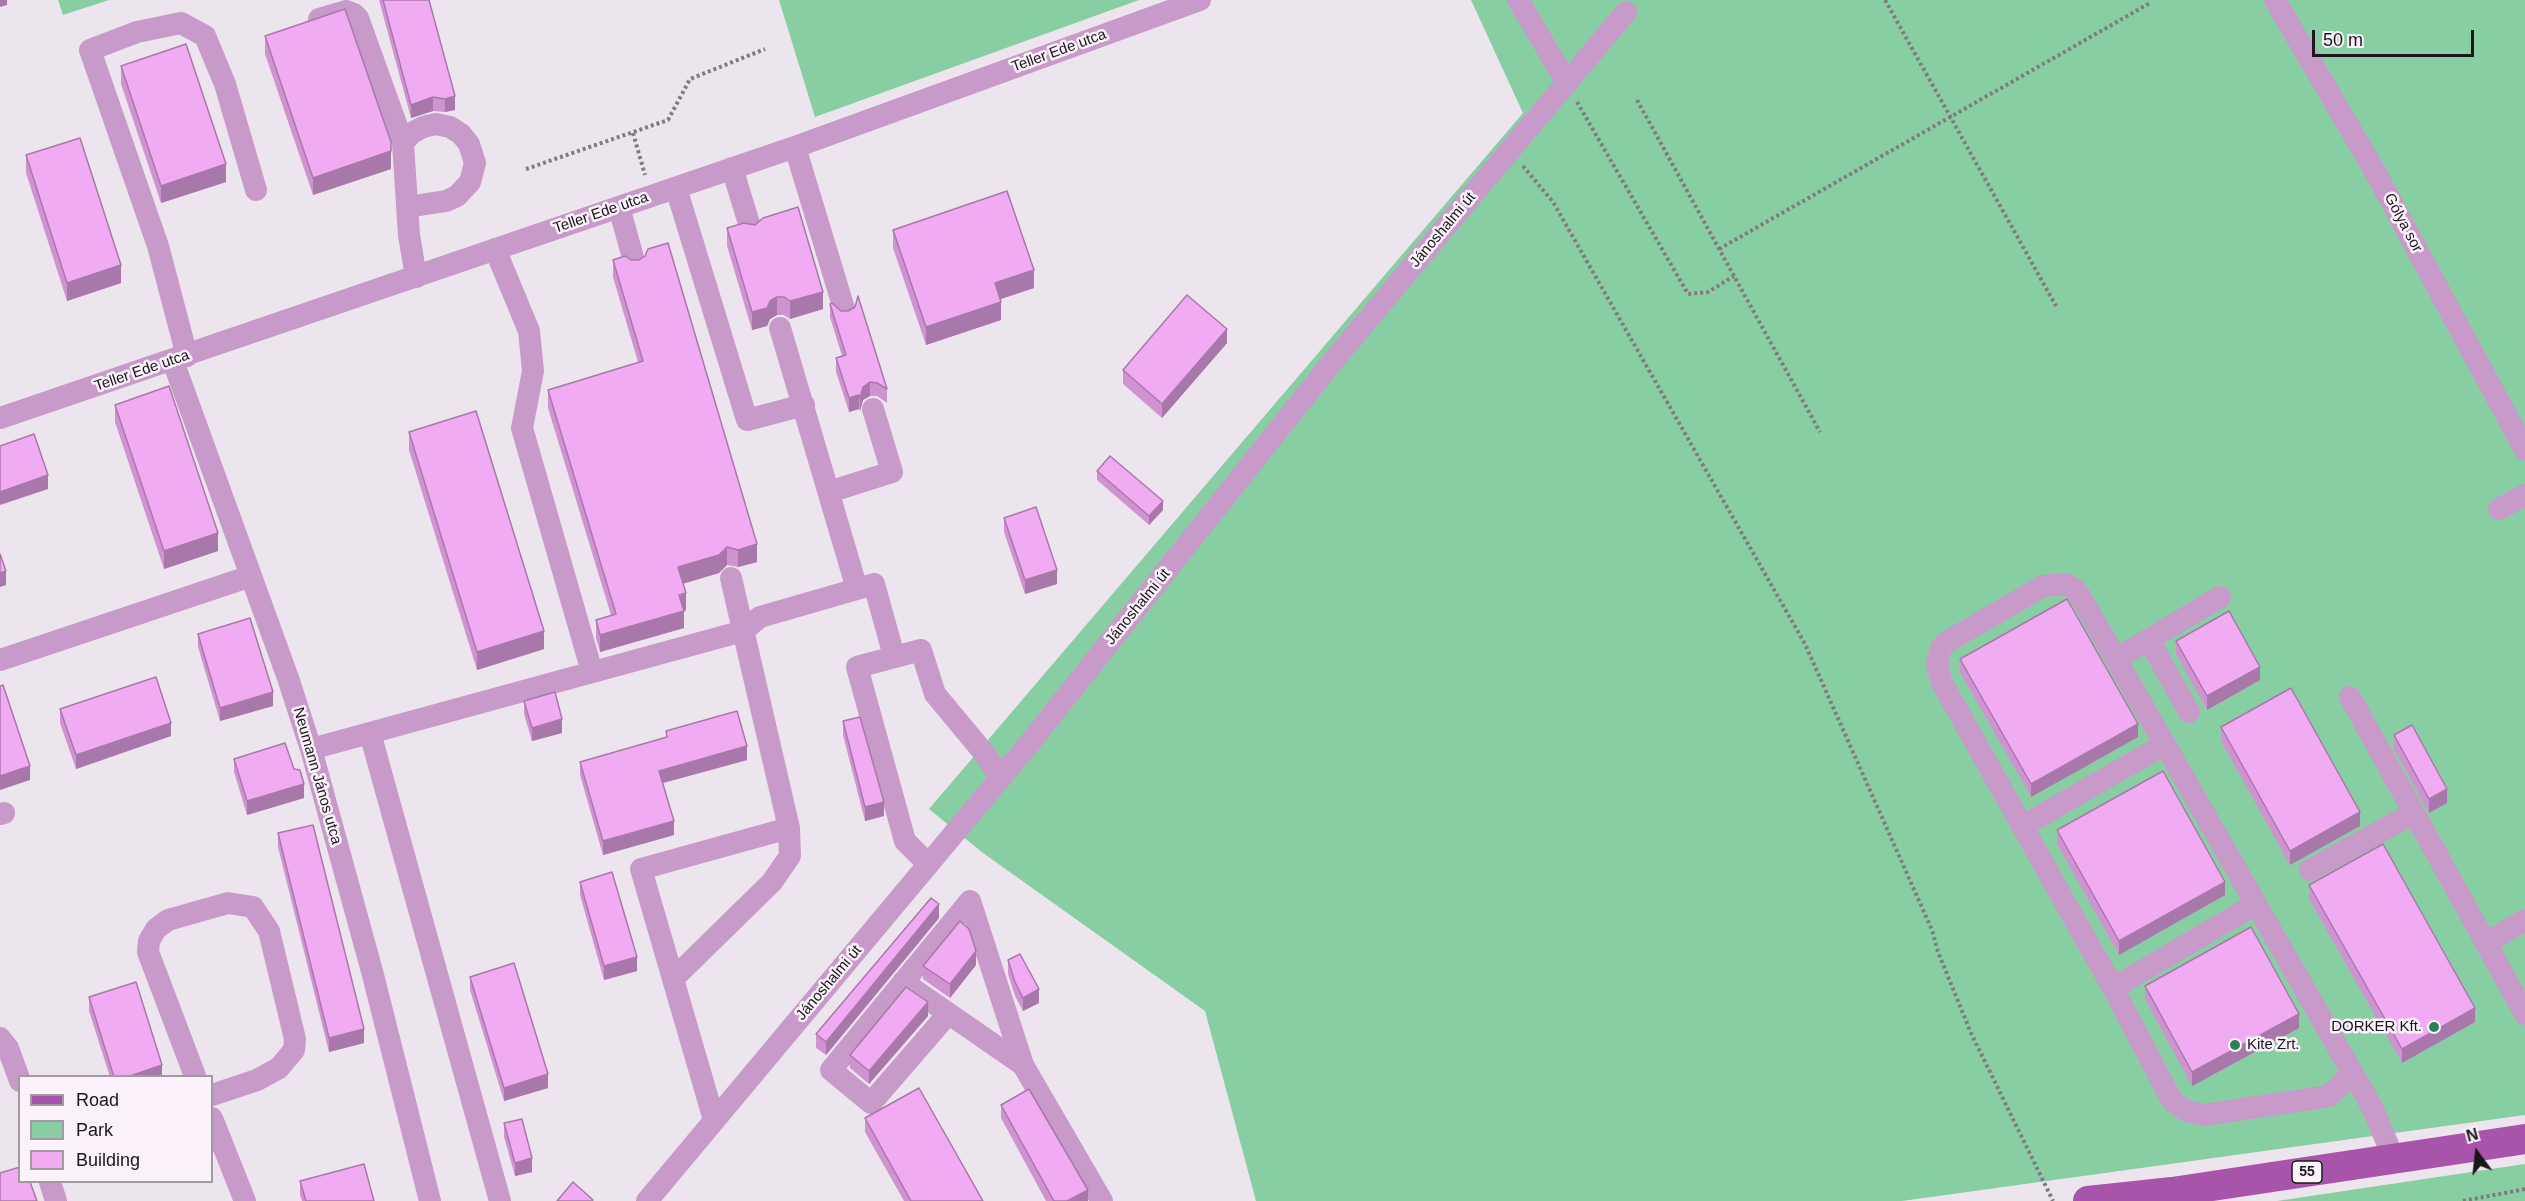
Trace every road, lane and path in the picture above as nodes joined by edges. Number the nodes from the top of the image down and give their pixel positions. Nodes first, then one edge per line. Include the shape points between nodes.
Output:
1 (1200, 0) edge
2 (1518, 0) edge
3 (1886, 0) edge
4 (2275, 0) edge
5 (2150, 3) dead end
6 (1626, 12) dead end
7 (303, 24) edge
8 (765, 49) dead end
9 (1560, 91) junction
10 (1637, 100) dead end
11 (1951, 117) junction
12 (633, 133) junction
13 (403, 143) junction
14 (795, 147) junction
15 (1510, 150) junction
16 (732, 168) junction
17 (526, 169) dead end
18 (676, 188) junction
19 (256, 190) dead end
20 (652, 196) junction
21 (407, 207) junction
22 (619, 207) junction
23 (751, 230) edge
24 (495, 249) junction
25 (1719, 249) junction
26 (635, 265) edge
27 (1734, 276) junction
28 (416, 277) junction
29 (2056, 306) dead end
30 (845, 312) edge
31 (780, 328) dead end
32 (180, 358) junction
33 (804, 405) junction
34 (873, 409) dead end
35 (0, 418) edge
36 (1820, 432) dead end
37 (2525, 450) edge
38 (829, 492) junction
39 (2525, 495) edge
40 (2499, 509) dead end
41 (251, 576) junction
42 (731, 578) dead end
43 (857, 589) junction
44 (2220, 597) dead end
45 (743, 631) junction
46 (2149, 640) junction
47 (894, 656) junction
48 (2116, 659) junction
49 (0, 660) edge
50 (592, 672) junction
51 (2350, 697) dead end
52 (2189, 712) dead end
53 (370, 733) junction
54 (2165, 744) junction
55 (311, 749) junction
56 (1001, 778) junction
57 (2414, 813) junction
58 (2023, 826) junction
59 (789, 828) junction
60 (928, 864) junction
61 (2310, 870) dead end
62 (2256, 904) junction
63 (2525, 920) edge
64 (2486, 943) junction
65 (673, 979) junction
66 (903, 982) junction
67 (2113, 988) junction
68 (948, 1014) junction
69 (2525, 1014) edge
70 (0, 1038) edge
71 (1023, 1065) junction
72 (2353, 1073) junction
73 (194, 1075) edge
74 (18, 1076) edge
75 (18, 1083) edge
76 (0, 1090) edge
77 (213, 1095) edge
78 (714, 1120) junction
79 (213, 1121) edge
80 (2525, 1139) edge
81 (2394, 1159) junction
82 (50, 1183) edge
83 (2525, 1189) edge
84 (56, 1201) edge
85 (245, 1201) edge
86 (430, 1201) edge
87 (500, 1201) edge
88 (647, 1201) edge
89 (1102, 1201) edge
90 (2053, 1201) edge
91 (2088, 1201) edge
92 (2463, 1201) edge

1 - 14 street, Teller Ede utca
2 - 9 street
3 - 11 path
4 - 37 street, Gólya sor via 2373,168
5 - 11 path
6 - 9 street, Jánoshalmi út
7 - 13 street via 341,11 358,18
8 - 12 path via 690,79 668,120
9 - 15 street, Jánoshalmi út
9 - 27 path via 1576,100 1689,294 1708,292
10 - 25 path
11 - 25 path
11 - 29 path
12 - 17 path
12 - 20 path
13 - 21 street
13 - 21 street via 423,126 450,127 470,144 475,163 470,182 457,196
14 - 16 street, Teller Ede utca
14 - 30 street
15 - 56 street, Jánoshalmi út via 1333,361
15 - 90 path via 1553,202 1805,644 1932,930 1971,1033
16 - 18 street, Teller Ede utca
16 - 23 street
18 - 20 street, Teller Ede utca
18 - 33 street via 747,420
19 - 32 street, Neumann János utca via 225,84 205,36 181,23 137,32 90,50 158,246
20 - 22 street, Teller Ede utca
21 - 28 street
22 - 24 street, Teller Ede utca
22 - 26 street
24 - 28 street, Teller Ede utca
24 - 50 street via 529,331 533,371 522,428
25 - 27 path
27 - 36 path
28 - 32 street, Teller Ede utca
31 - 33 street
32 - 35 street, Teller Ede utca
32 - 41 street, Neumann János utca
33 - 38 street
34 - 38 street via 892,472
38 - 43 street
39 - 40 street
41 - 49 street
41 - 55 street, Neumann János utca
42 - 45 street
43 - 45 street via 760,617
43 - 47 street via 874,584
44 - 46 street
45 - 50 street
45 - 59 street
46 - 48 street
46 - 52 street
47 - 56 street via 921,650 936,694
47 - 60 street via 857,667 905,842
48 - 54 street
48 - 58 street via 2076,590 2058,583 2043,586 1951,637 1941,648 1937,663 1941,681
50 - 53 street
51 - 57 street
53 - 55 street
53 - 87 street
54 - 58 street
54 - 62 street
55 - 86 street, Neumann János utca via 374,975
56 - 60 street, Jánoshalmi út
57 - 61 street
57 - 64 street
58 - 67 street
59 - 65 street via 790,856 772,882
59 - 65 street via 641,869
60 - 78 street, Jánoshalmi út
62 - 67 street
62 - 72 street
63 - 64 street
64 - 69 street
65 - 78 street
66 - 68 street
66 - 68 street via 831,1070 871,1103
66 - 71 street via 970,901
67 - 72 street via 2170,1097 2187,1112 2204,1115 2329,1096
68 - 71 street
70 - 74 street
71 - 89 street
72 - 81 street
73 - 77 street via 148,952 149,941 156,928 168,920 228,903 253,907 269,931 295,1039 294,1050 279,1068
75 - 76 street
78 - 88 street, Jánoshalmi út
79 - 85 street
80 - 81 main road, 55
81 - 91 main road, 55
82 - 84 street
83 - 92 path

